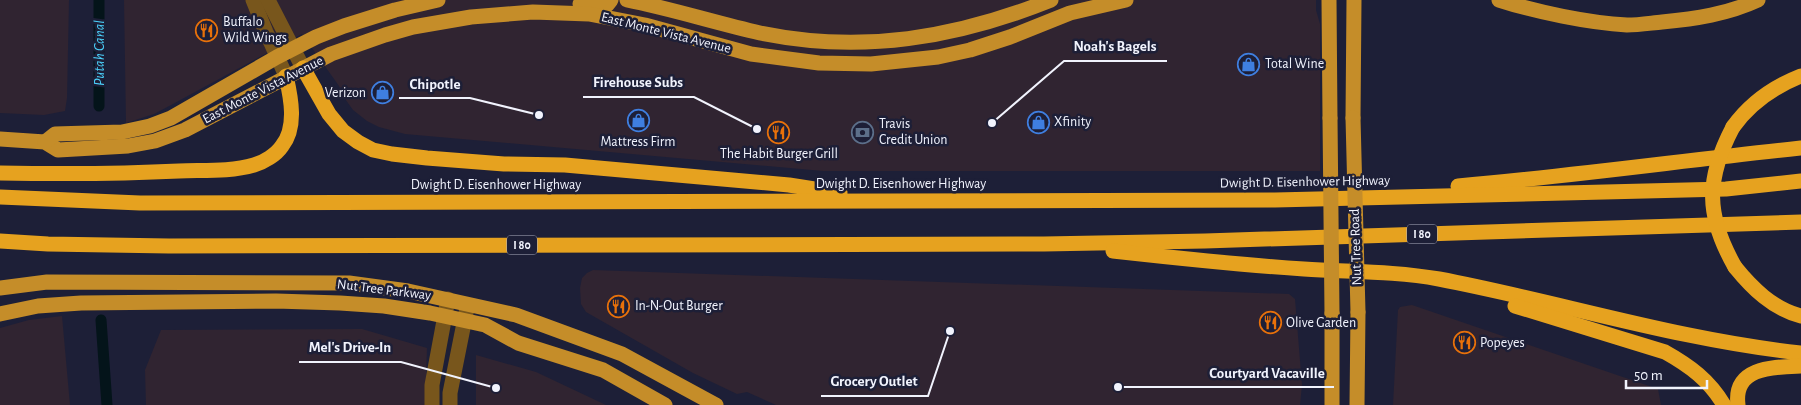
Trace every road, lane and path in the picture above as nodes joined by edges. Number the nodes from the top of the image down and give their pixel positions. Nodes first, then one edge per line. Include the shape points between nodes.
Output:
1 (253, 0) edge
2 (268, 0) edge
3 (438, 0) edge
4 (611, 0) edge
5 (627, 0) edge
6 (1051, 0) edge
7 (1126, 0) edge
8 (1329, 0) edge
9 (1354, 0) edge
10 (1499, 0) edge
11 (1758, 0) edge
12 (523, 12) junction
13 (619, 20) junction
14 (734, 27) junction
15 (294, 48) junction
16 (277, 57) junction
17 (303, 68) junction
18 (286, 76) junction
19 (1801, 76) edge
20 (0, 139) edge
21 (45, 142) junction
22 (1801, 148) edge
23 (0, 173) edge
24 (1801, 181) edge
25 (0, 197) edge
26 (1322, 199) junction
27 (884, 200) junction
28 (1801, 222) edge
29 (0, 241) edge
30 (1044, 244) junction
31 (1438, 279) junction
32 (0, 288) edge
33 (448, 298) junction
34 (468, 303) junction
35 (0, 314) edge
36 (445, 316) junction
37 (1801, 316) edge
38 (465, 320) junction
39 (1801, 353) edge
40 (1801, 366) edge
41 (432, 405) edge
42 (450, 405) edge
43 (665, 405) edge
44 (716, 405) edge
45 (1332, 405) edge
46 (1357, 405) edge
47 (1724, 405) edge
48 (1738, 405) edge

1 - 16 street
2 - 15 street
3 - 15 main road, East Monte Vista Avenue via 344,26
4 - 12 main road via 604,6 542,2
5 - 14 main road, East Monte Vista Avenue
6 - 14 main road, East Monte Vista Avenue via 976,26 909,39 808,40
7 - 13 main road, East Monte Vista Avenue via 1070,13 970,50 872,64 819,63 751,54
8 - 45 main road, Nut Tree Road, bridge
9 - 46 main road, Nut Tree Road, bridge
10 - 11 main road via 1600,22 1629,25 1720,14
12 - 13 main road, East Monte Vista Avenue via 589,14
12 - 17 main road, East Monte Vista Avenue via 413,27 338,52
13 - 14 main road via 627,11 636,10 718,32
15 - 16 main road, East Monte Vista Avenue
15 - 17 street
16 - 18 street
16 - 21 main road, East Monte Vista Avenue via 170,118 150,126 122,132 56,134
17 - 18 main road, East Monte Vista Avenue
17 - 27 highway via 329,114 358,142 374,150 427,158 565,165 789,185
18 - 21 main road, East Monte Vista Avenue via 185,130 155,140 128,146 58,150
18 - 23 highway via 291,99 289,132 282,146 270,158 256,165 236,169 123,173
19 - 37 highway, bridge via 1781,84 1742,114 1715,168 1713,185 1716,225 1735,267 1761,295
20 - 21 main road, East Monte Vista Avenue
22 - 26 highway via 1535,179
24 - 26 highway, Dwight D. Eisenhower Highway via 1726,189
25 - 27 highway, Dwight D. Eisenhower Highway via 140,203
26 - 27 highway, Dwight D. Eisenhower Highway
28 - 30 highway, I 80
29 - 30 highway, I 80 via 160,246
30 - 31 highway
31 - 39 highway via 1711,340
31 - 47 highway via 1665,352 1707,381
32 - 33 main road, Nut Tree Parkway via 47,282 349,283
33 - 34 main road, Nut Tree Parkway
33 - 36 street
34 - 38 street
34 - 44 main road, Nut Tree Parkway via 516,315 622,354
35 - 36 main road, Nut Tree Parkway via 38,306 81,303 340,302
36 - 38 main road, Nut Tree Parkway
36 - 41 street via 432,385
38 - 42 street
38 - 43 main road, Nut Tree Parkway via 485,325 518,343 603,370
40 - 48 highway via 1760,369 1749,375 1741,385

